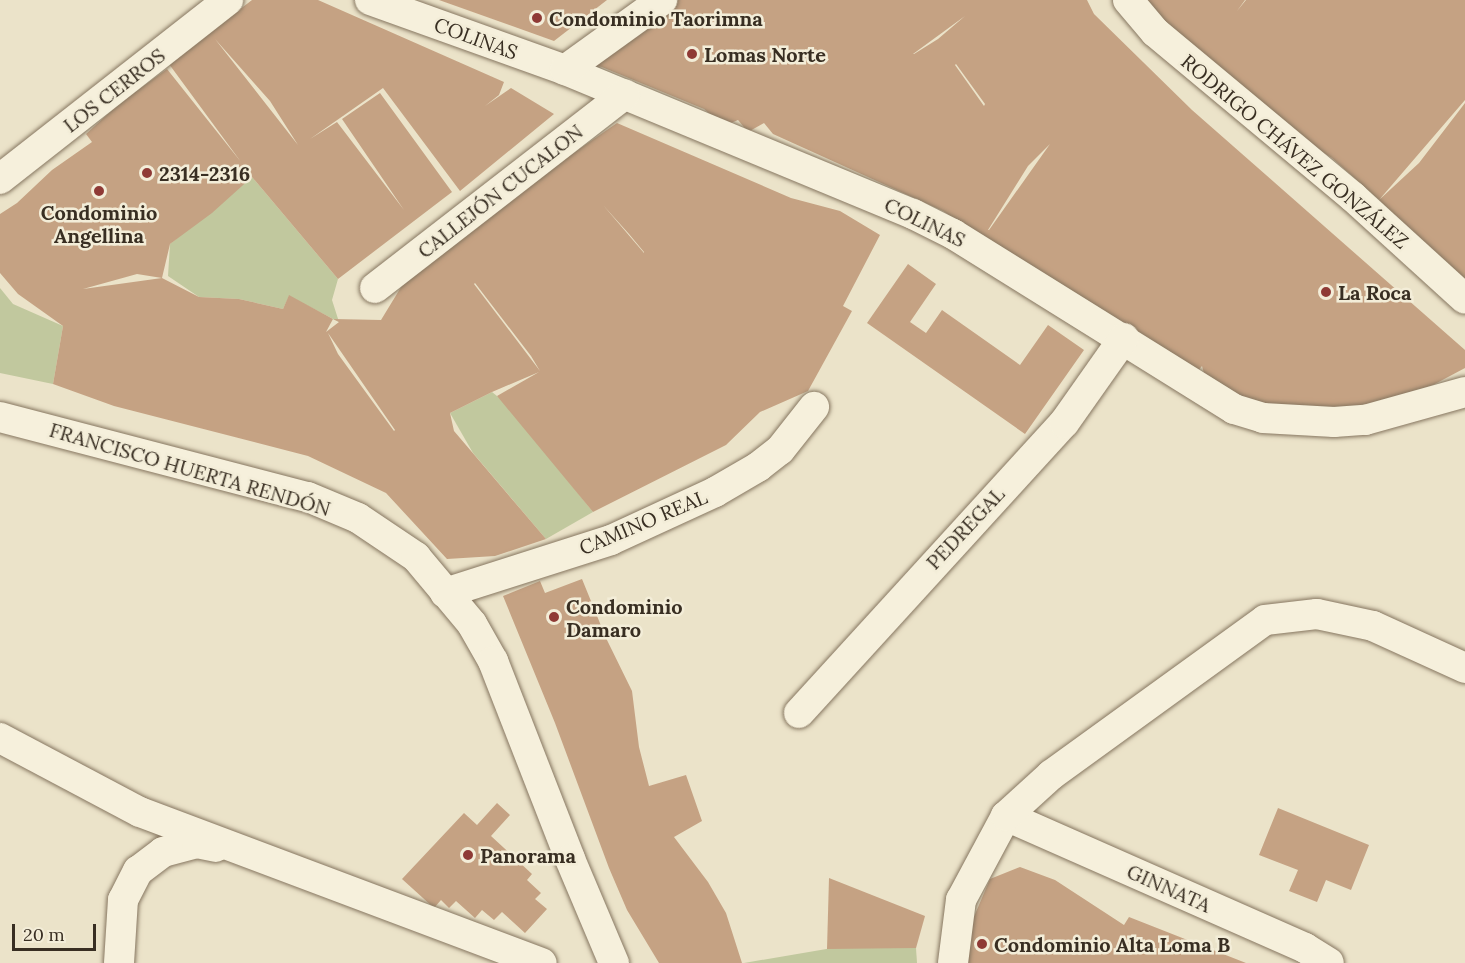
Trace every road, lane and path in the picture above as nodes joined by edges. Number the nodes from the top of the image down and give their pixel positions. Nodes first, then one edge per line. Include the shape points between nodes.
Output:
1 (228, 0) edge
2 (370, 0) edge
3 (662, 0) edge
4 (1128, 0) edge
5 (565, 70) junction
6 (625, 94) junction
7 (0, 179) edge
8 (375, 288) dead end
9 (1465, 299) edge
10 (1124, 338) junction
11 (1465, 392) edge
12 (814, 407) dead end
13 (0, 417) edge
14 (446, 592) junction
15 (1465, 668) edge
16 (799, 713) dead end
17 (0, 738) edge
18 (1006, 816) junction
19 (242, 852) junction
20 (119, 963) edge
21 (542, 963) edge
22 (614, 963) edge
23 (953, 963) edge
24 (1329, 963) edge

1 - 7 street, LOS CERROS
2 - 5 street, COLINAS
3 - 5 street
4 - 9 street, RODRIGO CHÁVEZ GONZÁLEZ via 1155,32 1353,197
5 - 6 street, COLINAS
6 - 8 street, CALLEJÓN CUCALON
6 - 10 street, COLINAS via 913,214 953,234
10 - 11 street, COLINAS via 1234,409 1263,418 1365,420
10 - 16 street, PEDREGAL via 1064,423
12 - 14 street, CAMINO REAL via 780,450 715,492 610,540
13 - 14 street, FRANCISCO HUERTA RENDÓN via 308,498 358,518 416,557
14 - 22 street, FRANCISCO HUERTA RENDÓN via 472,624 493,661
15 - 18 street via 1373,626 1317,614 1265,620 1051,775
17 - 19 street via 140,812
18 - 23 street via 961,900
18 - 24 street, GINNATA via 1305,948
19 - 20 street via 196,843 163,852 138,871 123,900
19 - 21 street

